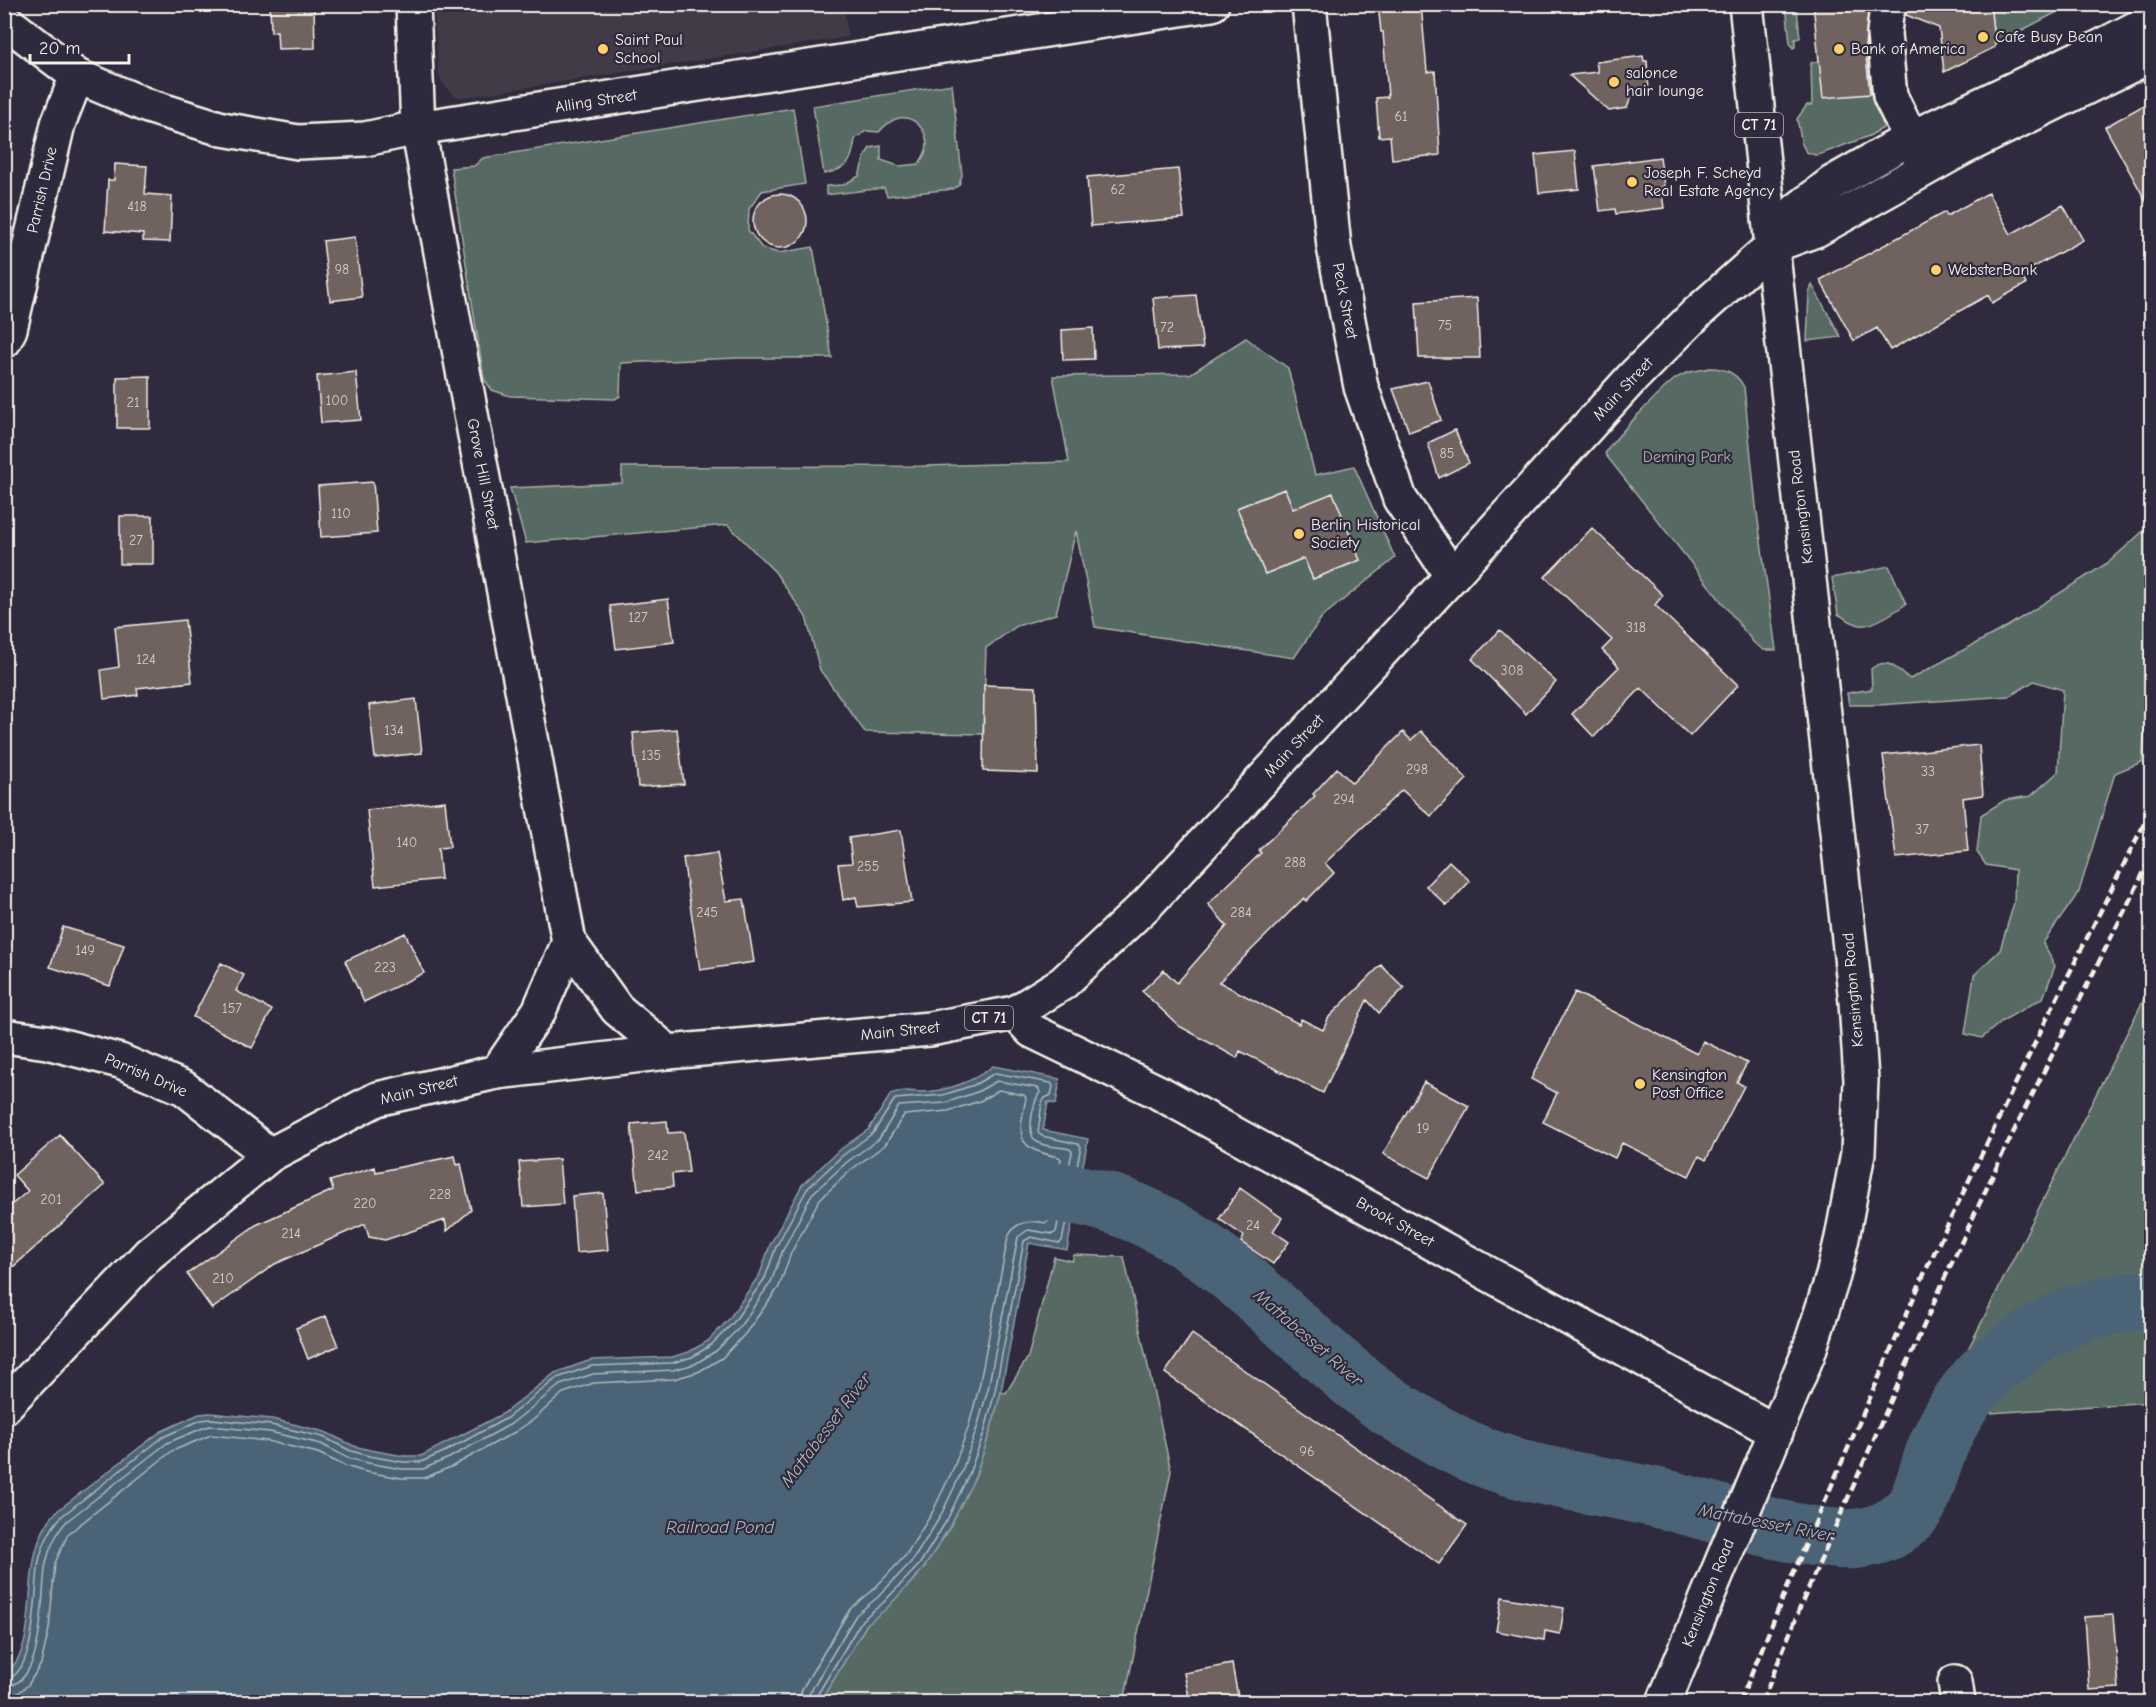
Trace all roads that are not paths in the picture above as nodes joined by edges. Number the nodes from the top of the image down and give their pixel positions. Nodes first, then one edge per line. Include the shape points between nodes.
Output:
1 (413, 4) edge
2 (1212, 4) edge
3 (1309, 4) edge
4 (1746, 4) edge
5 (1890, 4) edge
6 (4, 20) edge
7 (2145, 40) edge
8 (77, 76) junction
9 (2055, 85) junction
10 (418, 128) junction
11 (1910, 139) junction
12 (1926, 168) junction
13 (1772, 246) junction
14 (4, 341) edge
15 (1452, 576) junction
16 (569, 942) junction
17 (1015, 1012) junction
18 (4, 1036) edge
19 (668, 1052) junction
20 (497, 1072) junction
21 (270, 1155) junction
22 (4, 1407) edge
23 (1776, 1431) junction
24 (1664, 1702) edge

1 - 10 street, Grove Hill Street
2 - 10 street, Alling Street
3 - 15 street, Peck Street via 1334,247 1361,387 1400,499
4 - 13 street, CT 71
5 - 11 street via 1884,34 1890,96
6 - 8 street, Alling Street
7 - 9 street, Main Street
8 - 10 street, Alling Street via 148,106 222,129 298,142 365,139
8 - 14 street, Parrish Drive via 58,124
9 - 11 street, Main Street
9 - 12 street, Main Street
10 - 16 street, Grove Hill Street
11 - 12 street
11 - 13 street, Main Street via 1815,194 1784,225
12 - 13 street, Main Street via 1816,230
13 - 15 street, Main Street / CT 71 via 1632,378
13 - 23 street, Kensington Road via 1861,1080 1858,1153 1838,1257 1811,1344
15 - 17 street, Main Street / CT 71 via 1148,903 1063,983
16 - 19 street, Grove Hill Street via 617,1009
16 - 20 street via 539,1011
17 - 19 street, Main Street / CT 71 via 930,1029
17 - 23 street, Brook Street via 1032,1031 1167,1097
18 - 21 street, Parrish Drive via 47,1042 120,1061 184,1088
19 - 20 street, Main Street / CT 71
20 - 21 street, Main Street / CT 71 via 377,1099
21 - 22 street, Main Street / CT 71 via 149,1254
23 - 24 street, Kensington Road

